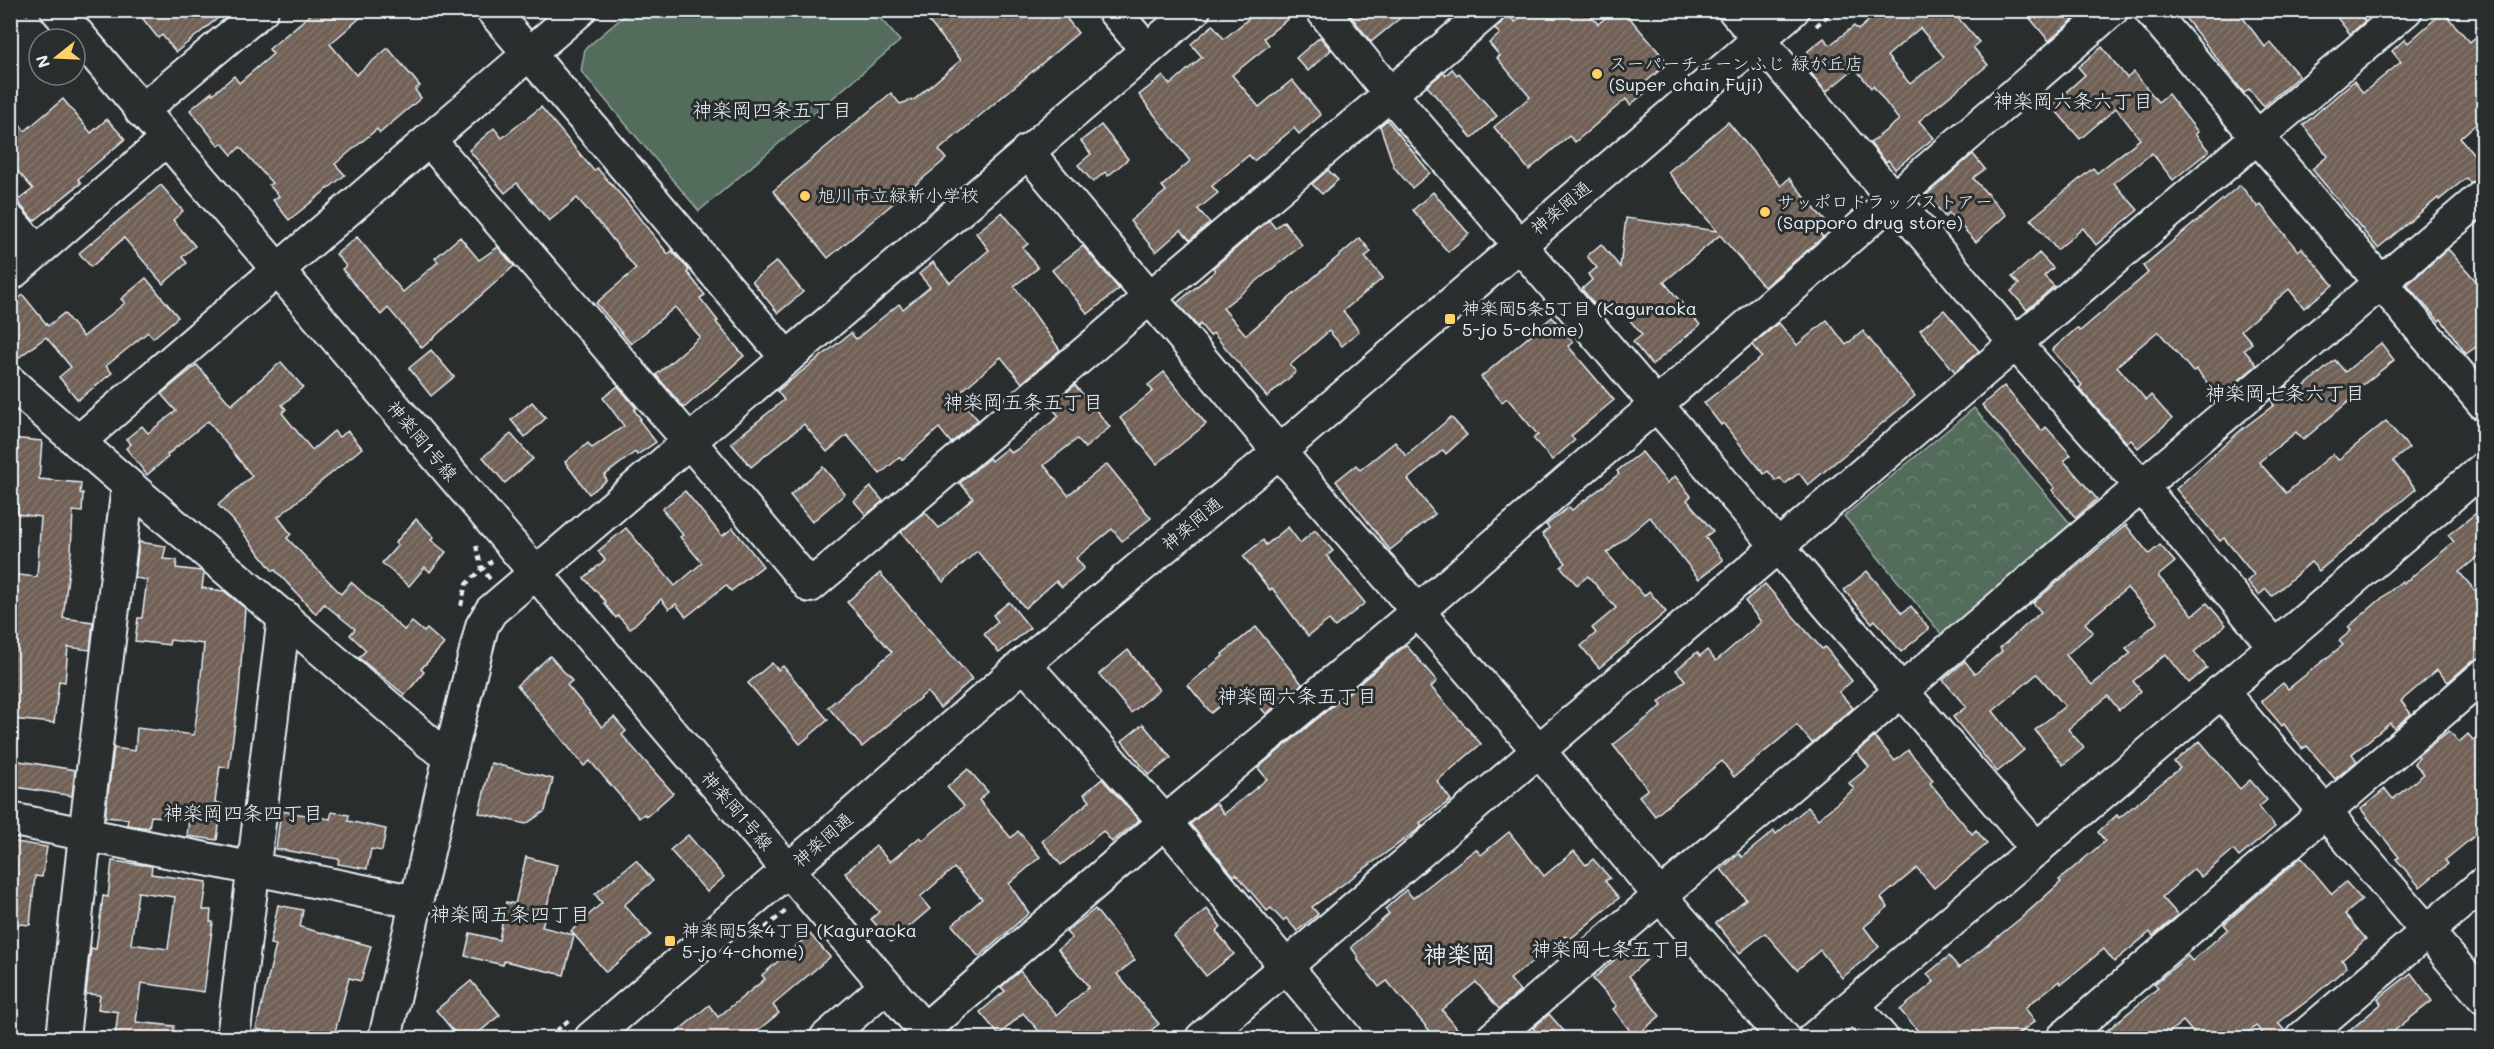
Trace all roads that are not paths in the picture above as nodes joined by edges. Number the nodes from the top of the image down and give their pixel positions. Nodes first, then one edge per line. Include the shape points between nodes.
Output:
1 (57, 10) edge
2 (262, 10) edge
3 (492, 10) edge
4 (580, 10) edge
5 (1113, 10) edge
6 (1194, 10) edge
7 (1322, 10) edge
8 (1489, 10) edge
9 (1734, 10) edge
10 (1793, 10) edge
11 (2112, 10) edge
12 (2150, 10) edge
13 (2406, 10) edge
14 (1759, 40) junction
15 (1147, 50) junction
16 (528, 54) junction
17 (1391, 95) junction
18 (141, 111) junction
19 (2258, 137) junction
20 (166, 140) junction
21 (429, 140) junction
22 (1027, 151) junction
23 (2484, 195) edge
24 (1894, 199) junction
25 (10, 221) edge
26 (1519, 244) junction
27 (36, 251) junction
28 (277, 270) junction
29 (10, 274) edge
30 (2381, 282) junction
31 (1151, 298) junction
32 (2016, 344) junction
33 (787, 358) junction
34 (10, 382) edge
35 (1657, 404) junction
36 (2484, 404) edge
37 (690, 441) junction
38 (78, 442) junction
39 (1280, 451) junction
40 (2484, 468) edge
41 (128, 486) junction
42 (2142, 487) junction
43 (1778, 547) junction
44 (534, 573) junction
45 (1418, 611) junction
46 (284, 616) junction
47 (2274, 646) junction
48 (1024, 664) junction
49 (2484, 675) edge
50 (1900, 690) junction
51 (2221, 691) junction
52 (1539, 751) junction
53 (450, 756) junction
54 (2324, 814) junction
55 (10, 819) edge
56 (1165, 822) junction
57 (85, 835) junction
58 (2037, 849) junction
59 (253, 867) junction
60 (788, 871) junction
61 (2484, 883) edge
62 (1661, 897) junction
63 (416, 902) junction
64 (2427, 932) junction
65 (1287, 966) junction
66 (886, 986) junction
67 (2484, 998) edge
68 (1854, 1006) junction
69 (928, 1034) edge
70 (63, 1038) edge
71 (233, 1038) edge
72 (385, 1038) edge
73 (591, 1038) edge
74 (826, 1038) edge
75 (1202, 1038) edge
76 (1346, 1038) edge
77 (1493, 1038) edge
78 (1784, 1038) edge
79 (1814, 1038) edge
80 (1882, 1038) edge
81 (2063, 1038) edge
82 (2302, 1038) edge

1 - 18 street, 神楽岡1号線
2 - 18 street
3 - 16 street
4 - 16 street
5 - 15 street
6 - 15 street
7 - 17 street
8 - 17 street
9 - 14 street
10 - 14 street, 神楽岡通
11 - 24 street
12 - 19 street
13 - 19 street
14 - 24 street
14 - 26 street, 神楽岡通
15 - 22 street
16 - 21 street
16 - 33 street
17 - 26 street
17 - 31 street
18 - 20 street, 神楽岡1号線
19 - 30 street
19 - 32 street
20 - 27 street
20 - 28 street, 神楽岡1号線
21 - 28 street
21 - 37 street
22 - 31 street
22 - 33 street
23 - 30 street
24 - 32 street
24 - 35 street
25 - 27 street
26 - 35 street
26 - 39 street, 神楽岡通
27 - 29 street
28 - 38 street
28 - 44 street, 神楽岡1号線
30 - 36 street
30 - 42 street
31 - 37 street via 810,586
31 - 39 street
32 - 42 street
32 - 43 street
33 - 37 street
34 - 38 street
35 - 43 street
35 - 45 street
37 - 44 street
38 - 41 street
39 - 45 street
39 - 48 street, 神楽岡通
40 - 47 street
41 - 46 street
41 - 57 street
42 - 47 street
42 - 50 street
43 - 50 street
43 - 52 street
44 - 53 street via 490,611 482,626
44 - 60 street, 神楽岡1号線
45 - 52 street
45 - 56 street
46 - 53 street
46 - 59 street
47 - 51 street
48 - 56 street
48 - 60 street, 神楽岡通
49 - 54 street
50 - 58 street
50 - 62 street
51 - 54 street
51 - 58 street
52 - 62 street
52 - 65 street
53 - 63 street
54 - 64 street
54 - 81 street
55 - 57 street
56 - 65 street
56 - 69 street
57 - 59 street
57 - 70 street
58 - 68 street
59 - 63 street
59 - 71 street
60 - 66 street, 神楽岡1号線
60 - 73 street, 神楽岡通
61 - 64 street
62 - 77 street
62 - 78 street
63 - 72 street
64 - 67 street
64 - 82 street
65 - 75 street
65 - 76 street
66 - 69 street, 神楽岡1号線
66 - 74 street
68 - 79 street
68 - 80 street

